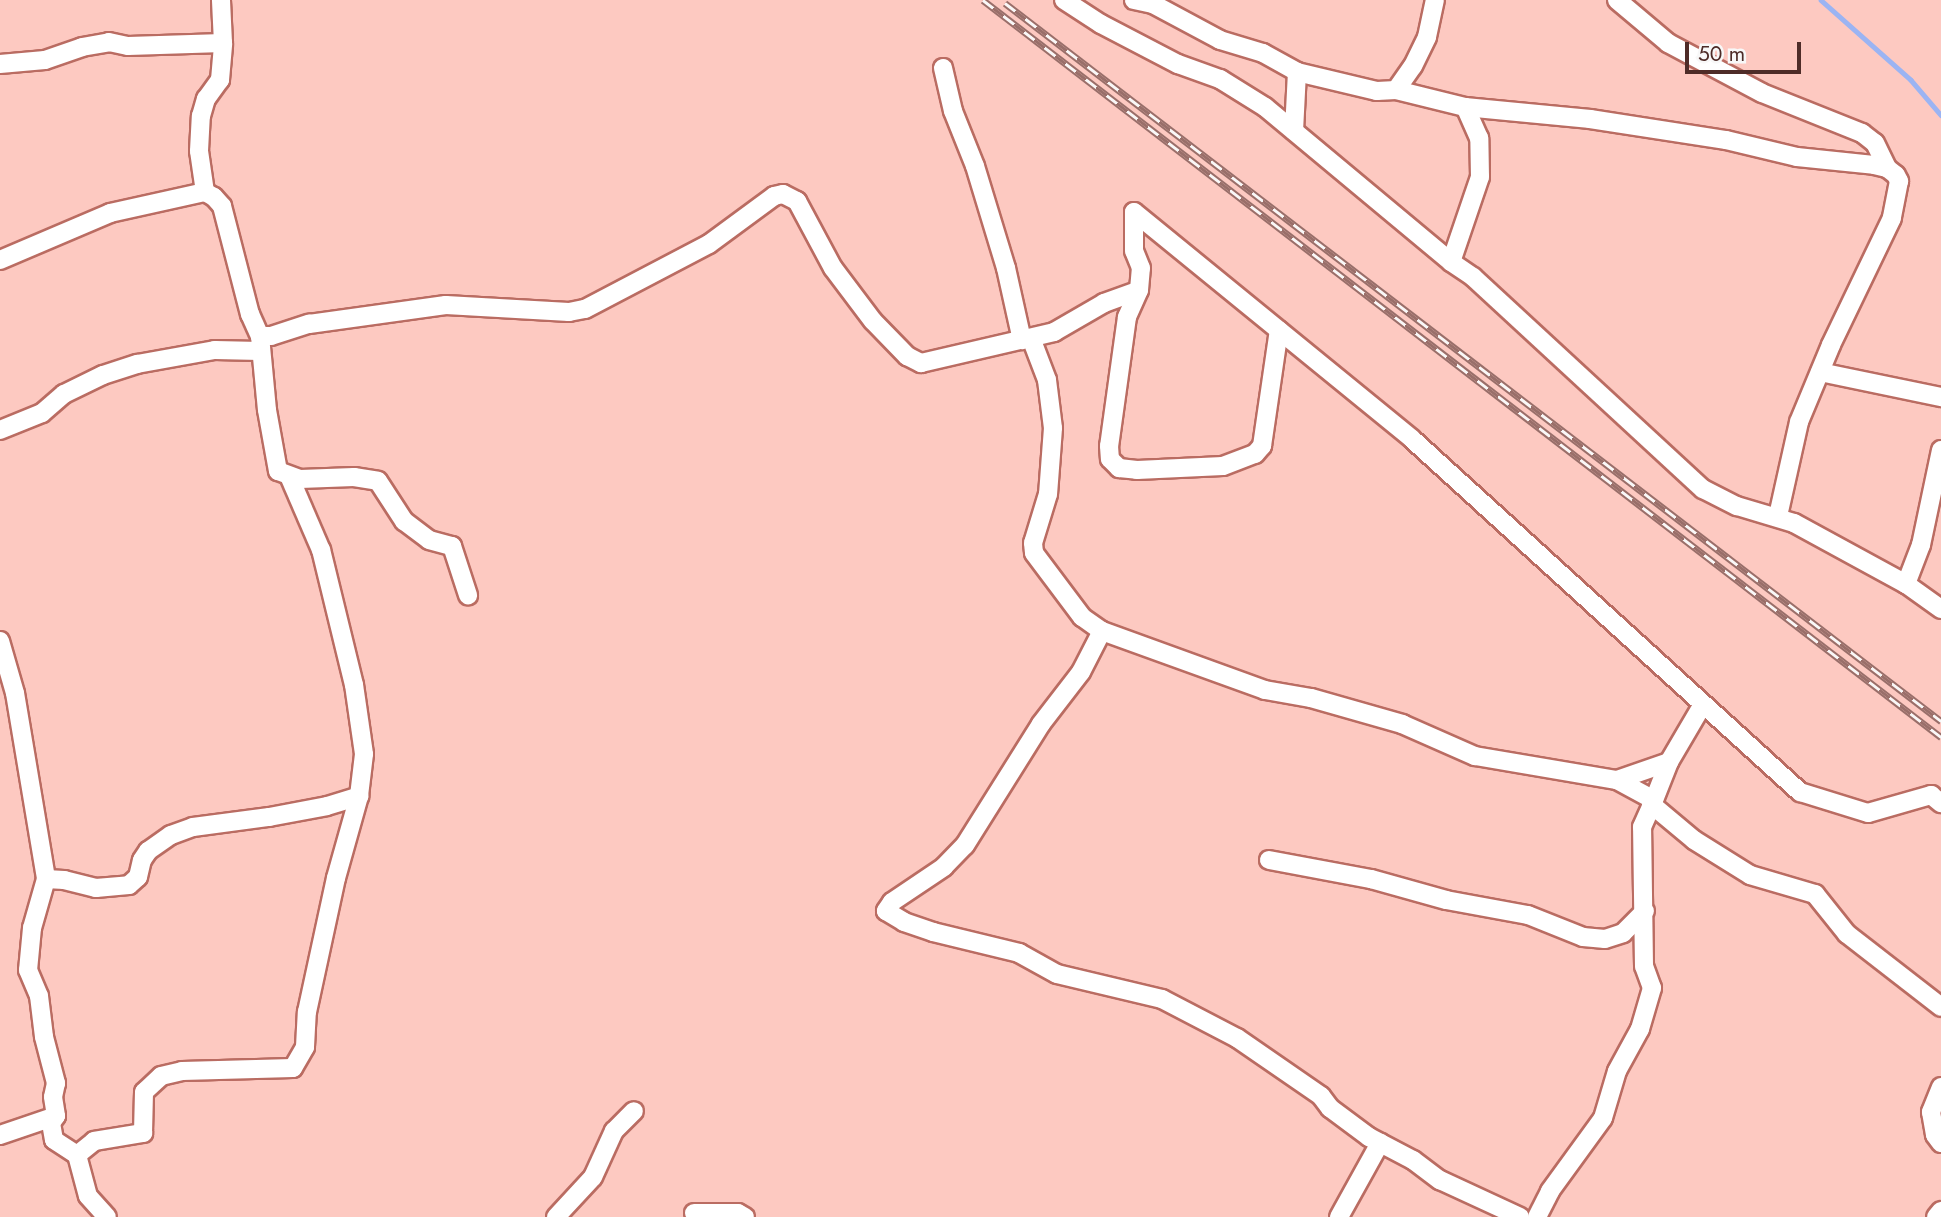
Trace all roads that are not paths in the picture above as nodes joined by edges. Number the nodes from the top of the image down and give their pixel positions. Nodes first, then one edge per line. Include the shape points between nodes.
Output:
1 (221, 0) edge
2 (1064, 0) edge
3 (1134, 0) edge
4 (1435, 0) edge
5 (1617, 0) edge
6 (223, 43) junction
7 (0, 64) edge
8 (943, 68) dead end
9 (1297, 72) junction
10 (1396, 90) junction
11 (1465, 107) junction
12 (1294, 131) junction
13 (1887, 168) junction
14 (205, 192) junction
15 (0, 260) edge
16 (1451, 262) junction
17 (1139, 290) junction
18 (1279, 330) junction
19 (1026, 339) junction
20 (260, 344) junction
21 (1820, 372) junction
22 (1941, 397) edge
23 (0, 430) edge
24 (1941, 450) edge
25 (290, 478) junction
26 (1778, 516) junction
27 (1906, 584) junction
28 (468, 594) dead end
29 (1941, 609) edge
30 (1102, 631) junction
31 (0, 641) edge
32 (1703, 704) junction
33 (1669, 762) junction
34 (1617, 780) junction
35 (359, 796) junction
36 (1653, 802) junction
37 (1941, 803) edge
38 (1269, 860) dead end
39 (46, 879) junction
40 (1646, 911) junction
41 (1941, 1007) edge
42 (1941, 1087) edge
43 (634, 1111) dead end
44 (56, 1116) junction
45 (0, 1135) edge
46 (1380, 1143) junction
47 (1941, 1143) edge
48 (78, 1155) junction
49 (1941, 1211) edge
50 (694, 1213) dead end
51 (107, 1217) edge
52 (556, 1217) edge
53 (745, 1217) edge
54 (1339, 1217) edge
55 (1520, 1217) edge
56 (1537, 1217) edge
57 (1936, 1217) edge

1 - 6 street
2 - 12 street via 1178,64 1220,79
3 - 9 street via 1153,4 1220,40 1263,53
4 - 10 street via 1427,37
5 - 13 street via 1668,43 1762,93 1862,133 1875,143
6 - 7 street via 128,46 109,42 45,61
6 - 14 street via 220,80 206,99 201,116 199,151
8 - 19 street
9 - 10 street via 1368,90
9 - 12 street
10 - 11 street
11 - 13 street via 1604,121 1726,140 1797,157
11 - 16 street via 1479,138 1480,177
12 - 16 street
13 - 21 street via 1899,181 1892,218
14 - 15 street via 110,213
14 - 20 street via 222,206
16 - 26 street via 1473,277 1703,489 1737,506
17 - 18 street via 1134,212
17 - 18 street via 1127,317 1109,446 1110,459 1119,468 1223,466 1255,454 1262,446
17 - 19 street via 1104,303 1054,332
18 - 32 street via 1412,439
19 - 20 street via 921,363 907,356 833,268 797,201 783,194 709,244 585,309 446,305 309,324
19 - 30 street via 1047,380 1053,428 1048,494 1034,553 1082,617
20 - 23 street via 136,364 64,394 42,413
20 - 25 street via 276,465
21 - 22 street
21 - 26 street via 1799,422
24 - 27 street via 1921,545
25 - 28 street via 378,481 404,521 429,540 452,546
25 - 35 street via 321,550 354,685 364,754
26 - 27 street
27 - 29 street
30 - 34 street via 1265,690 1402,724 1475,756
30 - 46 street via 1081,673 1041,724 965,845 886,911 933,932 1018,953 1057,974 1162,999 1237,1038
31 - 39 street via 15,693
32 - 33 street
32 - 37 street via 1800,792 1868,813 1931,795
33 - 34 street
33 - 36 street
34 - 36 street
35 - 39 street via 327,806 192,827 171,835 148,851 138,877 129,885 96,888
35 - 48 street via 307,1012 305,1047 293,1068 182,1071 162,1076 144,1092 143,1133 94,1141
36 - 40 street via 1642,827
36 - 41 street via 1694,840 1750,875 1815,894 1847,934
38 - 40 street via 1528,915 1583,937 1605,939 1623,933
39 - 44 street via 32,928 27,970 38,996 56,1083
40 - 56 street via 1644,966 1652,988 1640,1028 1617,1071 1603,1118 1550,1191
42 - 47 street via 1931,1112
43 - 52 street via 614,1131 593,1177
44 - 45 street
44 - 48 street via 51,1123 54,1140
46 - 54 street
46 - 55 street via 1440,1180
48 - 51 street via 88,1196
49 - 57 street
50 - 53 street

